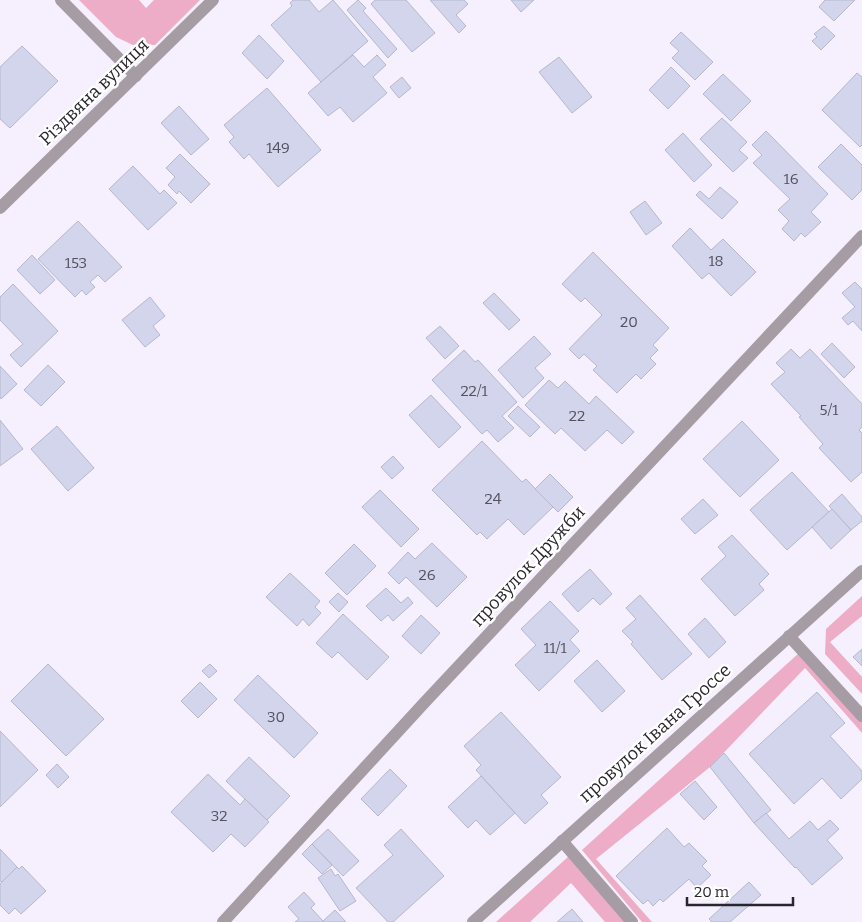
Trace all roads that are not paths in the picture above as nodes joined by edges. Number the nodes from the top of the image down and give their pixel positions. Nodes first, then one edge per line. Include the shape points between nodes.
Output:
1 (61, 0) edge
2 (213, 0) edge
3 (136, 76) junction
4 (0, 208) edge
5 (862, 236) edge
6 (862, 571) edge
7 (789, 636) junction
8 (862, 716) edge
9 (562, 840) junction
10 (222, 922) edge
11 (472, 922) edge
12 (632, 922) edge

1 - 3 street
2 - 3 street, Різдвяна вулиця
3 - 4 street, Різдвяна вулиця
5 - 10 street, провулок Дружби
6 - 7 street, провулок Івана Гроссе
7 - 8 street
7 - 9 street, провулок Івана Гроссе
9 - 11 street, провулок Івана Гроссе
9 - 12 street

